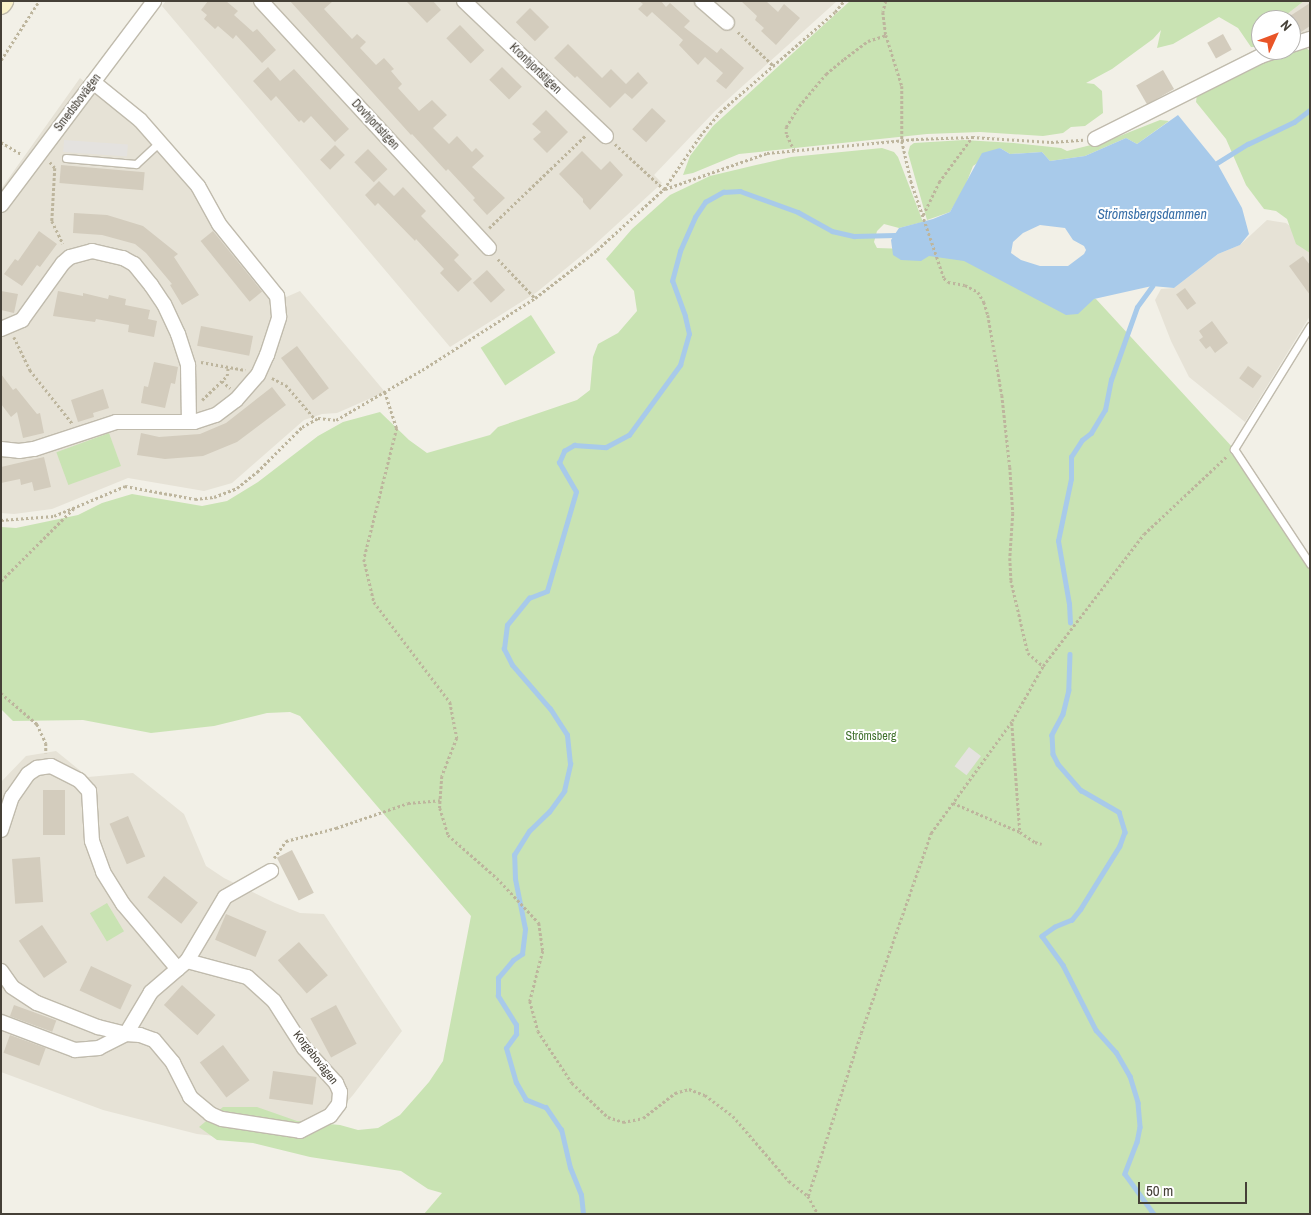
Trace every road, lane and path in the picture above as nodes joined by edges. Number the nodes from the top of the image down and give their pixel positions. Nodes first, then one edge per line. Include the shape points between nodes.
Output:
1 (39, 1) edge
2 (154, 1) edge
3 (261, 1) edge
4 (464, 1) edge
5 (702, 1) edge
6 (844, 1) edge
7 (886, 1) edge
8 (727, 23) joint
9 (886, 35) junction
10 (1, 60) edge
11 (1253, 60) edge
12 (774, 66) junction
13 (93, 82) junction
14 (601, 131) junction
15 (972, 136) junction
16 (1095, 139) joint
17 (902, 141) junction
18 (1, 142) edge
19 (160, 142) junction
20 (794, 151) junction
21 (36, 158) junction
22 (66, 158) dead end
23 (664, 189) junction
24 (1, 205) edge
25 (924, 216) junction
26 (479, 237) junction
27 (489, 248) joint
28 (70, 257) junction
29 (536, 298) junction
30 (1310, 326) edge
31 (6, 328) edge
32 (228, 367) dead end
33 (384, 392) junction
34 (189, 417) junction
35 (80, 433) junction
36 (1, 449) edge
37 (1234, 449) junction
38 (75, 507) junction
39 (1, 520) edge
40 (1310, 564) edge
41 (1, 581) edge
42 (1043, 666) junction
43 (1, 693) edge
44 (1012, 721) junction
45 (46, 766) junction
46 (440, 800) junction
47 (953, 803) junction
48 (1, 830) edge
49 (1020, 832) junction
50 (1042, 844) dead end
51 (271, 871) joint
52 (182, 965) junction
53 (1, 972) edge
54 (1, 1022) edge
55 (126, 1034) junction
56 (808, 1196) junction
57 (818, 1214) edge

1 - 10 path
2 - 13 street, Smedsbovägen
3 - 26 street, Dovhjortstigen
4 - 14 street, Kronhjortstigen
5 - 8 street
6 - 12 path
7 - 9 path via 883,12
8 - 12 path
9 - 17 path via 902,86
9 - 20 path via 868,41 844,59 826,74 799,106 786,127
11 - 16 street
12 - 23 path via 720,112
13 - 19 street via 140,120
13 - 21 street, Smedsbovägen
14 - 23 path
14 - 26 path
15 - 16 path via 1051,142
15 - 17 path
15 - 25 path via 939,182
17 - 20 path
17 - 25 path via 911,181
18 - 21 path
19 - 22 lane via 134,164
19 - 34 street via 198,186 226,234 270,286 280,306 280,317 267,355 248,388 220,412 203,420
20 - 23 path via 766,154
21 - 24 street, Smedsbovägen
21 - 28 path via 55,168 52,221
23 - 29 path via 597,250
25 - 42 path via 944,278 978,292 988,315 1010,467 1013,513 1011,580 1028,654
26 - 27 street, Dovhjortstigen
27 - 29 path
28 - 31 street via 22,320
28 - 34 street via 92,250 112,253 134,264 151,285 164,304 186,356
29 - 33 path
30 - 37 lane
31 - 35 path via 30,370
32 - 34 path via 227,376
33 - 38 path via 336,420 318,418 302,428 237,488 214,497 195,499 125,486
33 - 46 path via 397,428 364,559 374,602 450,702 457,738 442,776
34 - 35 street via 116,422
35 - 36 street via 34,448 19,451
37 - 40 lane
37 - 42 path via 1144,534
38 - 39 path via 54,516
38 - 41 path
42 - 44 path
43 - 45 path via 38,724 46,743
44 - 47 path
44 - 49 path
45 - 48 street via 37,768 21,781 12,796
45 - 52 street via 73,776 89,791 92,841 103,872 123,904
46 - 51 path via 408,803 286,841 272,861
46 - 56 path via 448,835 524,904 539,923 543,951 530,1001 538,1031 572,1083 608,1117 623,1122 643,1118 675,1093 689,1089 705,1095 733,1116 789,1181
47 - 49 path
47 - 56 path via 931,834
49 - 50 path
51 - 52 street via 225,897
52 - 55 street via 150,992
52 - 55 street, Korgebovägen via 246,977 274,1001 304,1048 336,1083 340,1092 339,1104 330,1116 300,1131 222,1118 199,1106 190,1097 173,1062 154,1040
53 - 55 street, Korgebovägen via 12,987 37,1003 98,1027
54 - 55 street via 75,1050 99,1048
56 - 57 path

